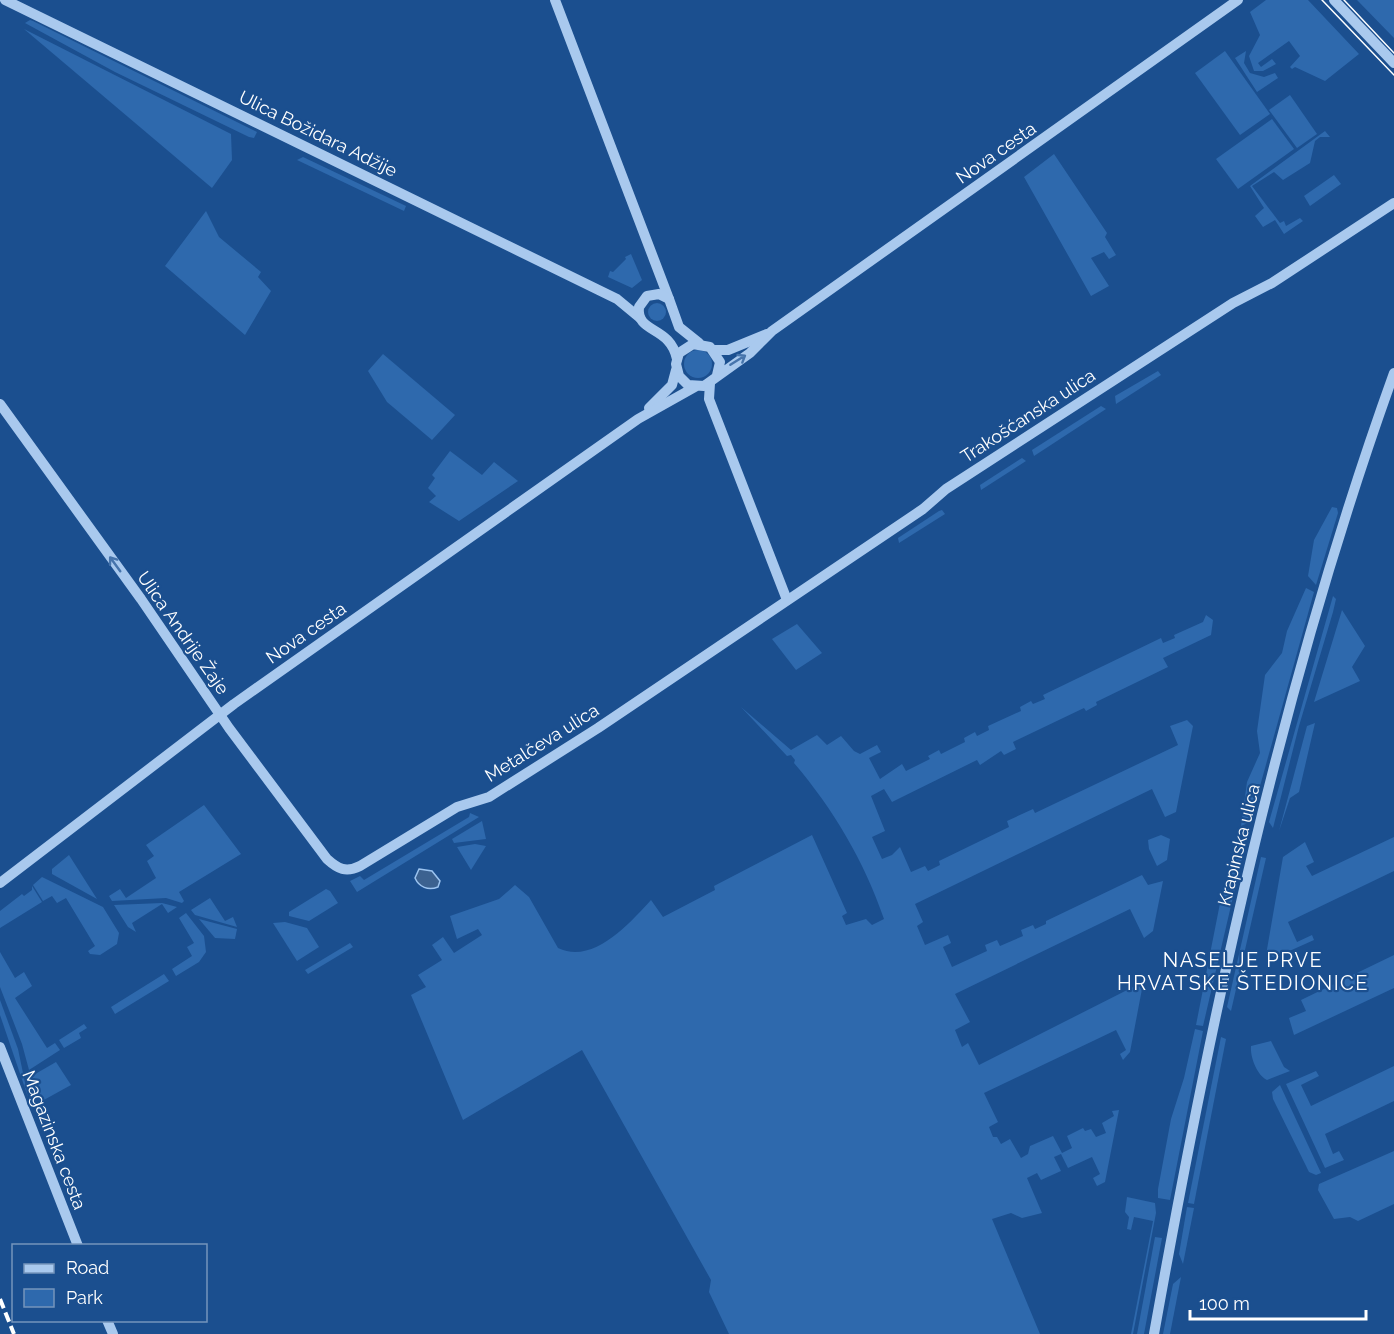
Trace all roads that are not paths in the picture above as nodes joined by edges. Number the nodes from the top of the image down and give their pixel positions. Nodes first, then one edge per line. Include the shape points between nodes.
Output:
1 (5, 0) edge
2 (555, 0) edge
3 (1238, 0) edge
4 (1334, 0) edge
5 (1394, 63) edge
6 (1394, 203) edge
7 (659, 269) junction
8 (648, 296) junction
9 (617, 299) junction
10 (669, 299) junction
11 (640, 318) junction
12 (772, 331) junction
13 (699, 343) junction
14 (714, 350) junction
15 (676, 364) junction
16 (1394, 373) edge
17 (714, 379) junction
18 (695, 387) junction
19 (708, 399) junction
20 (0, 404) edge
21 (638, 419) junction
22 (787, 600) junction
23 (686, 667) joint
24 (221, 715) junction
25 (348, 870) joint
26 (0, 882) edge
27 (0, 1047) edge
28 (78, 1244) edge
29 (1154, 1334) edge

1 - 9 street, Ulica Božidara Adžije
2 - 7 street
3 - 12 street, Nova cesta
4 - 5 street
6 - 22 street, Trakošćanska ulica via 946,489 923,509
7 - 8 street via 657,288
7 - 10 street
8 - 9 street, Ulica Božidara Adžije
8 - 10 street, Ulica Božidara Adžije via 659,294
8 - 11 street via 639,307
9 - 11 street, Ulica Božidara Adžije
10 - 13 street via 679,327
11 - 15 street, Ulica Božidara Adžije via 646,327 663,334 674,348
12 - 14 street, Nova cesta via 728,350
17 -> 12 street, Nova cesta
13 - 14 street
13 - 15 street via 683,349
14 - 17 street via 720,362
15 - 18 street via 683,381
15 - 21 street, Nova cesta via 672,385
16 - 29 street, Krapinska ulica via 1323,590 1257,836 1211,1031
17 - 18 street
17 - 19 street
18 - 19 street
18 - 21 street, Nova cesta
19 - 22 street
24 -> 20 street, Ulica Andrije Žaje
21 - 24 street, Nova cesta
22 - 23 street, Trakošćanska ulica
23 - 25 street, Metalčeva ulica via 489,797 458,807
24 - 25 street, Ulica Andrije Žaje via 327,859
24 - 26 street, Nova cesta
27 - 28 street, Magazinska cesta

